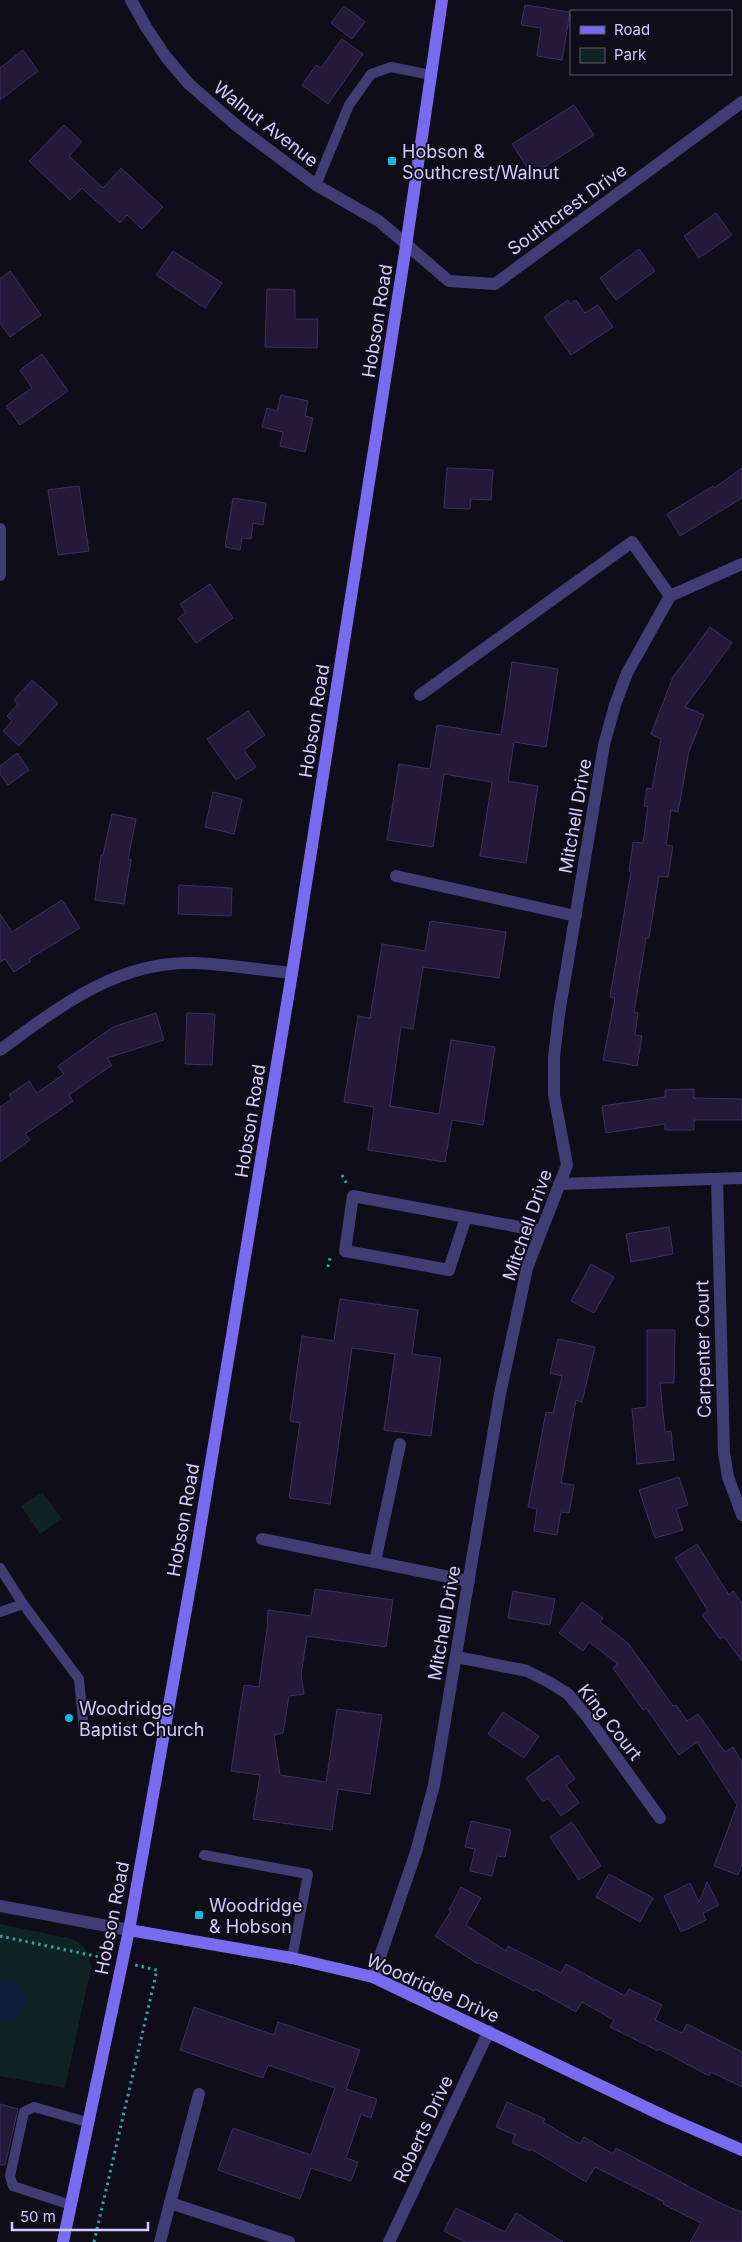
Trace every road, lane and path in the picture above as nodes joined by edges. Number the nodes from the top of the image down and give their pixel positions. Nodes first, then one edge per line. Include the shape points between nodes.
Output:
1 (132, 0) edge
2 (442, 0) edge
3 (431, 75) junction
4 (742, 102) edge
5 (316, 185) junction
6 (406, 246) junction
7 (0, 529) edge
8 (742, 564) edge
9 (0, 575) edge
10 (670, 596) junction
11 (420, 695) dead end
12 (396, 876) dead end
13 (576, 916) junction
14 (292, 973) junction
15 (0, 1050) edge
16 (742, 1178) edge
17 (718, 1179) junction
18 (559, 1184) junction
19 (466, 1217) junction
20 (541, 1231) junction
21 (400, 1444) dead end
22 (742, 1514) edge
23 (262, 1539) dead end
24 (375, 1562) junction
25 (0, 1568) edge
26 (469, 1581) junction
27 (23, 1604) junction
28 (0, 1612) edge
29 (457, 1657) junction
30 (84, 1731) dead end
31 (660, 1818) dead end
32 (204, 1854) dead end
33 (0, 1906) edge
34 (128, 1930) junction
35 (0, 1936) edge
36 (84, 1953) dead end
37 (292, 1958) junction
38 (157, 1970) dead end
39 (373, 1977) junction
40 (489, 2031) junction
41 (200, 2094) dead end
42 (87, 2122) junction
43 (742, 2150) edge
44 (170, 2203) junction
45 (71, 2205) junction
46 (63, 2242) edge
47 (94, 2242) edge
48 (160, 2242) edge
49 (289, 2242) edge
50 (388, 2242) edge

1 - 5 street, Walnut Avenue via 166,57 189,84 231,122
2 - 3 main road, Hobson Road
3 - 5 lane via 391,67 371,74 349,105
3 - 6 main road, Hobson Road
4 - 6 street, Southcrest Drive via 494,284 449,280
5 - 6 street, Walnut Avenue via 379,221
6 - 14 main road, Hobson Road
7 - 9 street
8 - 10 street
10 - 11 street via 632,542
10 - 13 street, Mitchell Drive via 627,673 615,704 604,745
12 - 13 street
13 - 18 street, Mitchell Drive via 554,1057 554,1095 567,1165
14 - 15 street via 194,963 139,969 109,979 73,997
14 - 34 main road, Hobson Road via 197,1544
16 - 17 street
17 - 18 street
17 - 22 street, Carpenter Court via 724,1444 728,1477
18 - 20 street, Mitchell Drive
19 - 19 street via 353,1196 345,1251 449,1270
19 - 20 street
20 - 26 street, Mitchell Drive via 527,1268 500,1394
21 - 24 street
23 - 24 street
24 - 26 street
25 - 27 lane
26 - 29 street, Mitchell Drive
27 - 28 lane
27 - 30 lane via 79,1679
29 - 31 street, King Court via 527,1671 568,1694
29 - 39 street, Mitchell Drive via 434,1785 416,1852
32 - 37 lane via 308,1874
33 - 34 street, Woodridge Drive
34 - 37 main road, Woodridge Drive
34 - 42 main road, Hobson Road
35 - 36 path
37 - 39 main road, Woodridge Drive
38 - 47 path
39 - 40 main road, Woodridge Drive
40 - 43 main road, Woodridge Drive
40 - 50 street, Roberts Drive
41 - 44 street
42 - 45 main road, Hobson Road
42 - 45 lane via 34,2107 24,2112 10,2176 13,2186
44 - 48 street
44 - 49 street
45 - 46 main road, Hobson Road

